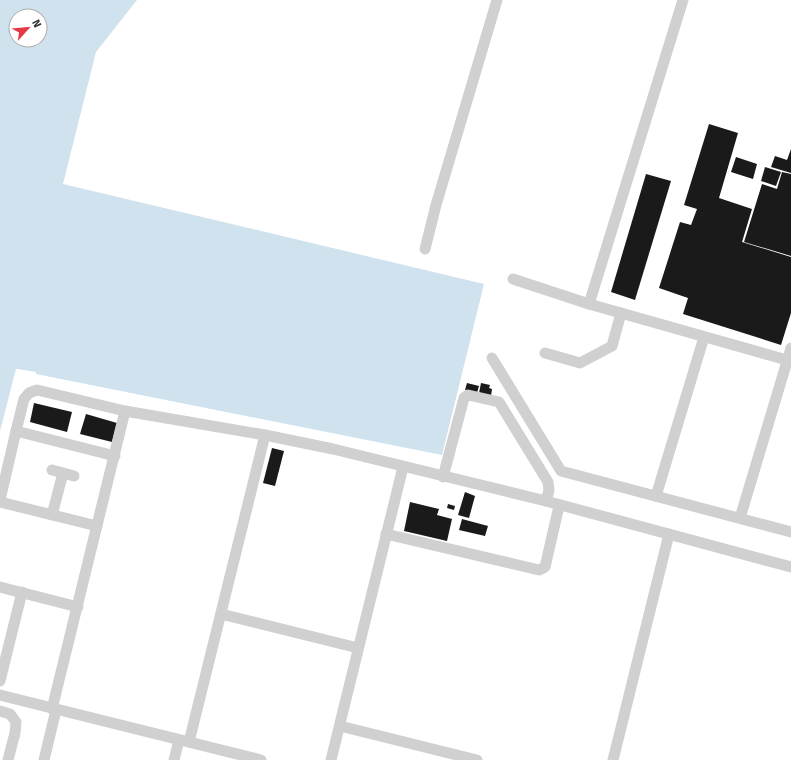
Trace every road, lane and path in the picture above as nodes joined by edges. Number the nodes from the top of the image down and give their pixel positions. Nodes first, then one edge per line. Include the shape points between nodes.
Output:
1 (497, 0) edge
2 (684, 0) edge
3 (425, 249) dead end
4 (512, 279) dead end
5 (589, 304) junction
6 (621, 313) junction
7 (704, 337) junction
8 (791, 348) edge
9 (545, 353) dead end
10 (492, 358) dead end
11 (787, 360) junction
12 (125, 412) junction
13 (16, 431) junction
14 (265, 435) junction
15 (115, 456) junction
16 (403, 467) junction
17 (74, 476) dead end
18 (443, 477) junction
19 (656, 496) junction
20 (0, 501) edge
21 (546, 501) junction
22 (559, 506) junction
23 (52, 515) junction
24 (740, 518) junction
25 (97, 526) junction
26 (791, 532) edge
27 (386, 534) junction
28 (669, 534) junction
29 (791, 567) edge
30 (0, 587) edge
31 (22, 592) junction
32 (78, 607) junction
33 (221, 614) junction
34 (358, 648) junction
35 (0, 681) edge
36 (0, 695) edge
37 (54, 709) junction
38 (0, 711) edge
39 (340, 726) junction
40 (184, 741) junction
41 (8, 760) edge
42 (44, 760) edge
43 (174, 760) edge
44 (261, 760) edge
45 (331, 760) edge
46 (477, 760) edge
47 (613, 760) edge

1 - 3 street
2 - 5 street
4 - 5 street
5 - 6 street
6 - 7 street
6 - 9 street via 612,346 580,363
7 - 11 street
7 - 19 street
8 - 11 street
10 - 19 street via 561,471
11 - 24 street
12 - 13 street via 37,390 29,393 24,399
12 - 14 street
12 - 15 street
13 - 15 street
13 - 20 street
14 - 16 street
14 - 33 street
15 - 25 street
16 - 18 street
16 - 27 street
17 - 23 street via 57,471
18 - 21 street
18 - 21 street via 464,398 468,395 500,402 548,482
19 - 24 street
20 - 23 street
21 - 22 street
22 - 27 street via 545,567 539,570
22 - 28 street
23 - 25 street
24 - 26 street
25 - 32 street
27 - 34 street
28 - 29 street
28 - 47 street
30 - 31 street
31 - 32 street
31 - 35 street
32 - 37 street
33 - 34 street
33 - 40 street
34 - 39 street
36 - 37 street
37 - 40 street
37 - 42 street
38 - 41 street via 10,714 16,722
39 - 45 street
39 - 46 street
40 - 43 street
40 - 44 street

